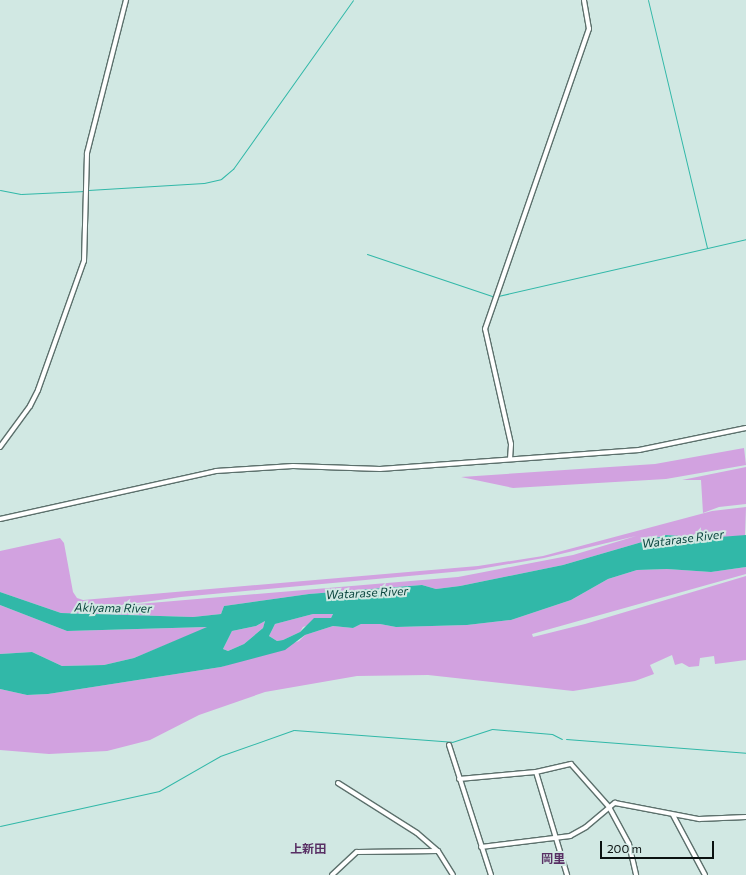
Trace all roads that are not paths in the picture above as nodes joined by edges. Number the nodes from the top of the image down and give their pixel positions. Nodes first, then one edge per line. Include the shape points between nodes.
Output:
1 (126, 0) edge
2 (584, 0) edge
3 (746, 428) edge
4 (0, 447) edge
5 (510, 459) junction
6 (0, 519) edge
7 (449, 745) dead end
8 (536, 772) junction
9 (459, 779) junction
10 (338, 782) dead end
11 (609, 807) junction
12 (673, 815) junction
13 (746, 817) edge
14 (557, 839) junction
15 (480, 847) junction
16 (438, 851) junction
17 (332, 875) edge
18 (453, 875) edge
19 (491, 875) edge
20 (567, 875) edge
21 (636, 875) edge
22 (705, 875) edge

1 - 4 street via 87,153 84,261 38,390 30,406
2 - 5 street via 589,29 485,329 511,444
3 - 5 street via 639,450
5 - 6 street via 380,469 293,466 216,471
7 - 9 street
8 - 9 street
8 - 11 street via 571,764
8 - 14 street
9 - 15 street
10 - 16 street via 404,822
11 - 12 street via 615,803
11 - 14 street via 581,831
11 - 21 street via 629,844
12 - 13 street via 713,820
12 - 22 street
14 - 15 street
14 - 20 street
15 - 19 street
16 - 17 street via 364,851 352,855
16 - 18 street

